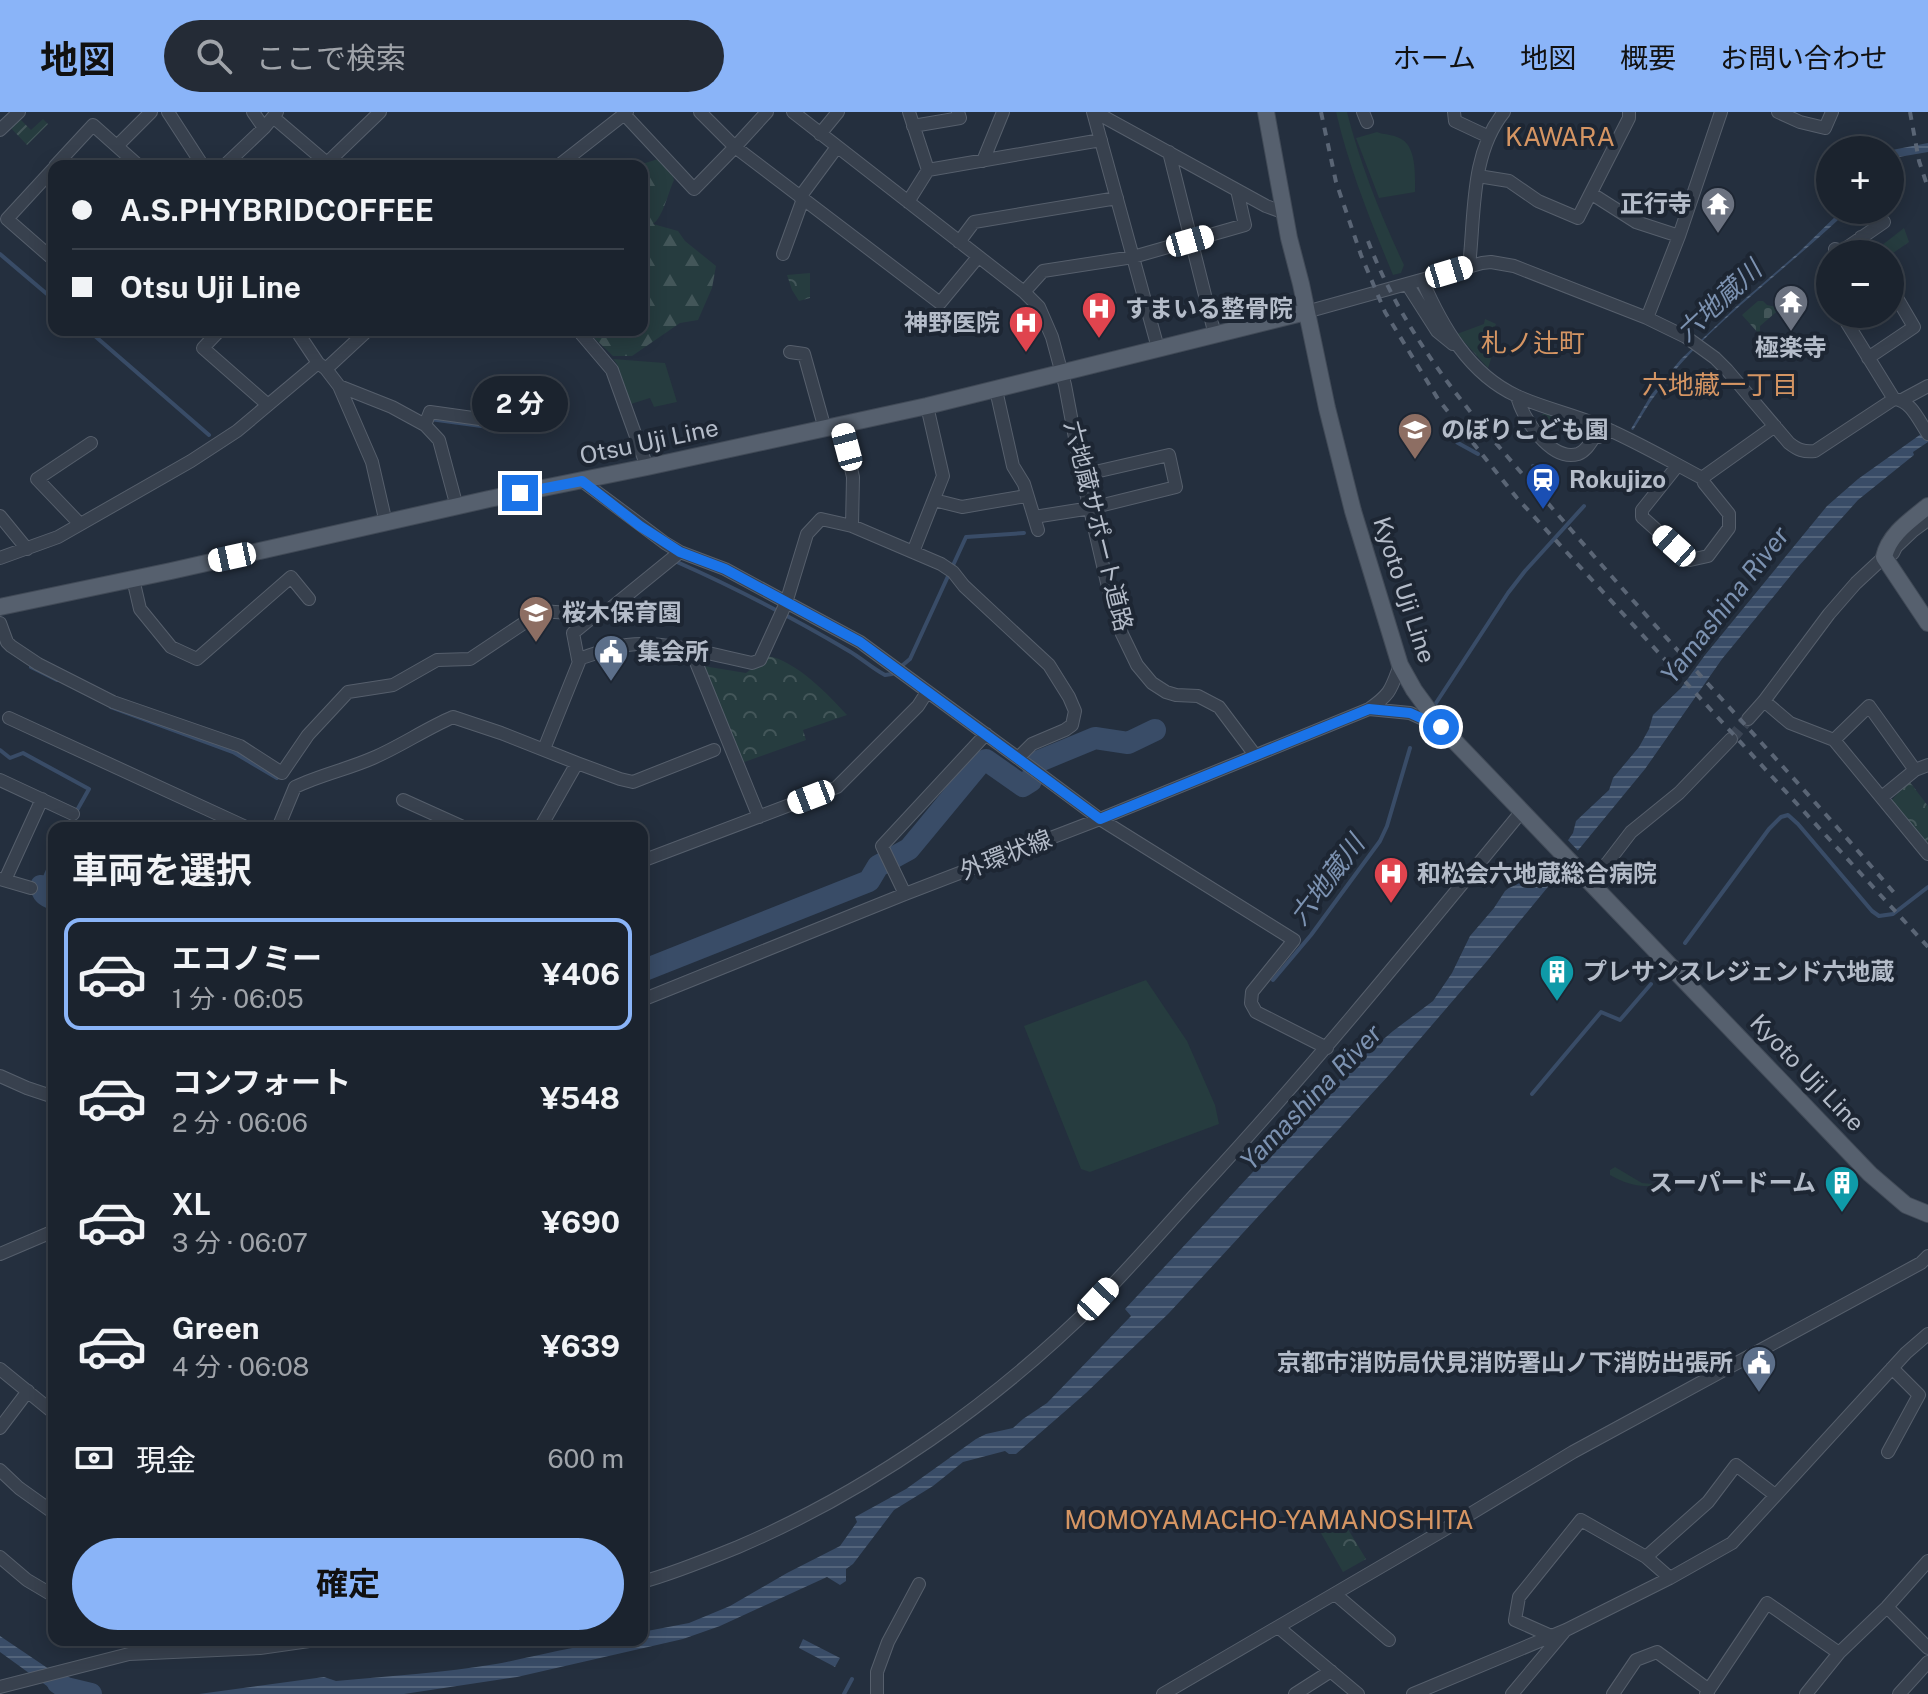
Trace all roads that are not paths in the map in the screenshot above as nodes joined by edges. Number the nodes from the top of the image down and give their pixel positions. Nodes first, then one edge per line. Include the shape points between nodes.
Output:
1 (151, 112) edge
2 (168, 112) edge
3 (253, 112) edge
4 (380, 112) edge
5 (700, 112) edge
6 (767, 112) edge
7 (793, 112) edge
8 (838, 112) edge
9 (909, 112) edge
10 (958, 112) edge
11 (1003, 112) edge
12 (1094, 112) edge
13 (1266, 112) edge
14 (1454, 112) edge
15 (1504, 112) edge
16 (1629, 112) edge
17 (1721, 112) edge
18 (1778, 112) edge
19 (1832, 112) edge
20 (15, 113) edge
21 (626, 113) edge
22 (275, 114) edge
23 (913, 126) junction
24 (264, 128) junction
25 (0, 130) edge
26 (820, 134) junction
27 (1487, 136) junction
28 (1101, 140) junction
29 (117, 146) junction
30 (735, 147) junction
31 (837, 147) junction
32 (1169, 152) junction
33 (61, 160) edge
34 (132, 160) edge
35 (199, 160) edge
36 (235, 160) edge
37 (324, 160) edge
38 (330, 160) edge
39 (566, 160) edge
40 (983, 161) junction
41 (928, 170) junction
42 (48, 175) edge
43 (1478, 176) junction
44 (1237, 190) junction
45 (1592, 194) junction
46 (801, 198) junction
47 (1117, 198) junction
48 (908, 202) junction
49 (1285, 213) junction
50 (1881, 224) edge
51 (1679, 236) junction
52 (1861, 237) junction
53 (1857, 240) edge
54 (1863, 240) edge
55 (1190, 241) junction
56 (959, 242) junction
57 (48, 254) edge
58 (783, 254) dead end
59 (978, 257) junction
60 (1133, 257) junction
61 (1469, 266) junction
62 (1422, 280) junction
63 (1407, 284) junction
64 (1024, 292) junction
65 (1904, 311) edge
66 (1306, 312) junction
67 (1647, 318) junction
68 (1850, 328) edge
69 (1215, 335) junction
70 (214, 336) edge
71 (300, 336) edge
72 (360, 336) edge
73 (583, 336) edge
74 (1158, 348) junction
75 (1459, 348) junction
76 (790, 352) dead end
77 (1868, 358) junction
78 (322, 366) junction
79 (1061, 374) junction
80 (339, 386) junction
81 (1928, 386) edge
82 (996, 390) junction
83 (1517, 396) junction
84 (1902, 401) junction
85 (268, 405) junction
86 (927, 406) junction
87 (426, 421) junction
88 (494, 421) dead end
89 (1775, 426) junction
90 (833, 427) junction
91 (1616, 433) junction
92 (1928, 434) edge
93 (91, 443) dead end
94 (1678, 465) junction
95 (647, 467) junction
96 (1082, 475) junction
97 (1702, 478) junction
98 (582, 481) junction
99 (1026, 496) junction
100 (934, 500) junction
101 (1928, 506) edge
102 (457, 507) junction
103 (1091, 508) junction
104 (0, 516) edge
105 (1928, 520) edge
106 (386, 523) junction
107 (80, 524) junction
108 (852, 526) junction
109 (27, 549) junction
110 (680, 552) junction
111 (913, 552) junction
112 (1884, 557) junction
113 (0, 558) edge
114 (133, 579) junction
115 (309, 599) dead end
116 (786, 603) junction
117 (0, 607) edge
118 (595, 615) junction
119 (0, 623) edge
120 (1928, 623) edge
121 (4, 645) edge
122 (691, 650) junction
123 (578, 659) junction
124 (1400, 665) junction
125 (927, 692) junction
126 (1764, 701) junction
127 (1369, 709) junction
128 (9, 718) dead end
129 (1748, 719) tunnel mouth
130 (1441, 727) junction
131 (986, 734) junction
132 (1731, 739) tunnel mouth
133 (1834, 740) junction
134 (544, 749) junction
135 (714, 750) dead end
136 (1255, 755) junction
137 (1023, 761) junction
138 (577, 763) junction
139 (1928, 765) edge
140 (1915, 770) junction
141 (282, 773) junction
142 (0, 780) edge
143 (295, 787) junction
144 (1882, 797) junction
145 (42, 799) junction
146 (403, 800) dead end
147 (73, 814) dead end
148 (1526, 815) junction
149 (759, 817) junction
150 (1100, 819) junction
151 (235, 822) edge
152 (280, 822) edge
153 (452, 822) edge
154 (543, 822) edge
155 (1928, 854) edge
156 (648, 859) edge
157 (1586, 878) junction
158 (2, 879) edge
159 (31, 888) dead end
160 (905, 894) junction
161 (648, 998) edge
162 (1327, 1048) junction
163 (0, 1076) edge
164 (48, 1095) edge
165 (1928, 1214) edge
166 (48, 1234) edge
167 (0, 1254) edge
168 (1928, 1256) edge
169 (1928, 1334) edge
170 (1892, 1368) junction
171 (0, 1369) edge
172 (28, 1391) junction
173 (48, 1406) edge
174 (0, 1428) edge
175 (1888, 1452) dead end
176 (0, 1470) edge
177 (1775, 1495) junction
178 (48, 1509) edge
179 (0, 1557) edge
180 (1646, 1557) junction
181 (1928, 1561) edge
182 (1670, 1578) junction
183 (648, 1580) edge
184 (919, 1584) dead end
185 (48, 1592) edge
186 (1335, 1594) junction
187 (1887, 1607) junction
188 (1278, 1627) junction
189 (1566, 1630) junction
190 (1551, 1636) junction
191 (1389, 1640) dead end
192 (274, 1646) edge
193 (1928, 1648) edge
194 (1839, 1653) junction
195 (1927, 1666) edge
196 (1331, 1671) junction
197 (7, 1686) edge
198 (1707, 1692) edge
199 (877, 1694) edge
200 (1164, 1694) edge
201 (1295, 1694) edge
202 (1358, 1694) edge
203 (1413, 1694) edge
204 (1512, 1694) edge
205 (1613, 1694) edge
206 (1806, 1694) edge
207 (1899, 1694) edge

1 - 29 street
2 - 35 street
3 - 24 street
4 - 38 street
5 - 30 street
6 - 30 street
7 - 26 street, 六地蔵サポート道路
8 - 26 street
9 - 23 street
10 - 23 street via 960,118
11 - 40 street
12 - 28 street
12 - 32 street
13 - 49 main road, Kyoto Uji Line
14 - 27 street via 1455,121
15 - 27 street
16 - 45 street
17 - 51 street
18 - 19 street via 1825,128
20 - 25 street
21 - 30 street via 694,189
21 - 39 street
22 - 24 street
22 - 37 street
23 - 41 street
24 - 36 street
26 - 31 street, 六地蔵サポート道路
27 - 43 street
28 - 40 street
28 - 47 street
29 - 33 street via 93,125
29 - 34 street
30 - 46 street
31 - 46 street
31 - 48 street, 六地蔵サポート道路
32 - 44 street
32 - 55 street
40 - 41 street
41 - 48 street
42 - 57 street via 7,219
43 - 45 street via 1509,181 1578,218
43 - 61 street
44 - 49 street
44 - 55 street via 1245,225
45 - 51 street via 1636,222
46 - 58 street
46 - 59 street via 940,303
47 - 56 street via 974,222
47 - 60 street
48 - 56 street, 六地蔵サポート道路
49 - 66 main road, Kyoto Uji Line
50 - 52 street
51 - 67 street
52 - 53 street
52 - 54 street
55 - 60 street
55 - 69 street
56 - 59 street, 六地蔵サポート道路
59 - 64 street, 六地蔵サポート道路
60 - 64 street via 1043,271
60 - 74 street
61 - 62 street
61 - 67 street via 1514,266
62 - 63 street
62 - 75 street
63 - 66 street
63 - 75 street via 1437,331
64 - 79 street, 六地蔵サポート道路 via 1039,307
65 - 77 street via 1914,327
66 - 69 main road, Otsu Uji Line
66 - 124 main road, Kyoto Uji Line via 1353,511
67 - 89 street via 1705,349
68 - 77 street
69 - 74 main road, Otsu Uji Line
70 - 85 street via 203,348
71 - 78 street
72 - 78 street
73 - 95 street via 612,370
74 - 79 main road, Otsu Uji Line
75 - 83 street
76 - 90 street via 804,354
77 - 84 street
78 - 80 street
78 - 85 street
79 - 82 main road, Otsu Uji Line
79 - 96 street, 六地蔵サポート道路
80 - 87 street
80 - 106 street via 372,462
81 - 84 street
82 - 86 main road, Otsu Uji Line
82 - 99 street via 1013,466
83 - 91 street
83 - 91 street via 1524,414 1556,451 1578,454 1596,435
84 - 89 street via 1815,451 1798,450
84 - 92 street
85 - 107 street via 191,461
86 - 90 main road, Otsu Uji Line
86 - 100 street via 943,476
87 - 88 street
87 - 102 street via 439,440
89 - 97 street
90 - 95 main road, Otsu Uji Line
90 - 108 street via 853,477
91 - 94 street
93 - 107 street via 37,479
94 - 97 street
94 - 97 street via 1642,517 1690,560 1708,556 1729,528 1729,514
95 - 98 main road, Otsu Uji Line
96 - 103 street, 六地蔵サポート道路
96 - 103 street via 1169,455 1176,487
98 - 102 main road, Otsu Uji Line
98 - 110 street
99 - 100 street via 962,507
99 - 103 street via 1036,524
100 - 111 street
101 - 112 main road via 1901,529
102 - 106 main road, Otsu Uji Line
103 - 136 street, 六地蔵サポート道路 via 1111,600 1137,665 1162,690 1198,696 1219,707
104 - 109 street
105 - 112 street
106 - 114 main road, Otsu Uji Line
107 - 109 street
108 - 111 street
108 - 116 street via 821,519 807,534
109 - 113 street
110 - 116 street via 725,569
110 - 118 street via 605,613
111 - 137 street via 953,572 1049,665 1069,697 1075,711 1072,725 1032,744
112 - 120 main road
112 - 126 street via 1829,614
114 - 115 street via 140,609 171,647 197,659 291,577
114 - 117 main road, Otsu Uji Line
116 - 122 street via 760,660 752,663
116 - 125 street via 860,642
118 - 123 street via 573,633
118 - 141 street via 542,611 470,659 437,660 393,685 348,692
119 - 121 street
121 - 141 street via 113,702 240,746
122 - 123 street via 628,645
122 - 149 street
123 - 134 street
124 - 127 street, 外環状線 via 1390,691
124 - 130 main road, Kyoto Uji Line
125 - 131 street
125 - 149 street via 837,787
126 - 129 street
126 - 133 street via 1790,723
127 - 130 street, 外環状線 via 1410,713
127 - 136 street, 外環状線
128 - 151 street
130 - 148 main road, Kyoto Uji Line
131 - 137 street
131 - 160 street via 882,846
132 - 157 street
133 - 140 street via 1869,706
133 - 144 street
134 - 138 street
134 - 143 street via 453,717 395,749
135 - 138 street via 633,782
136 - 150 street, 外環状線
137 - 150 street
138 - 154 street
139 - 140 street
140 - 144 street
141 - 143 street
142 - 145 street
143 - 152 street
144 - 155 street
145 - 147 street
145 - 158 street
146 - 153 street
148 - 157 main road, Kyoto Uji Line
148 - 162 street
149 - 156 street
150 - 160 street, 外環状線
150 - 162 street via 1294,940 1252,992 1251,1003 1256,1012
157 - 165 main road, Kyoto Uji Line via 1870,1174 1906,1205
158 - 159 street
160 - 161 street, 外環状線
162 - 183 street via 1098,1299 956,1422 806,1516
163 - 164 street
166 - 167 street
168 - 186 street via 1573,1452
169 - 170 street
170 - 175 street via 1919,1395
170 - 177 street
171 - 172 street
172 - 173 street
172 - 174 street
176 - 178 street
177 - 180 street via 1736,1465 1708,1502
177 - 182 street via 1732,1543
179 - 185 street
180 - 182 street
180 - 190 street via 1581,1520 1519,1597 1515,1620
181 - 187 street
182 - 189 street
184 - 199 street via 888,1642 877,1672
186 - 188 street
186 - 191 street
187 - 193 street
187 - 194 street
188 - 196 street
188 - 200 street
189 - 190 street
189 - 204 street
190 - 203 street
192 - 197 street via 129,1654
194 - 198 street via 1767,1603
194 - 206 street
195 - 207 street
196 - 201 street
196 - 202 street
198 - 205 street via 1657,1652 1636,1660

